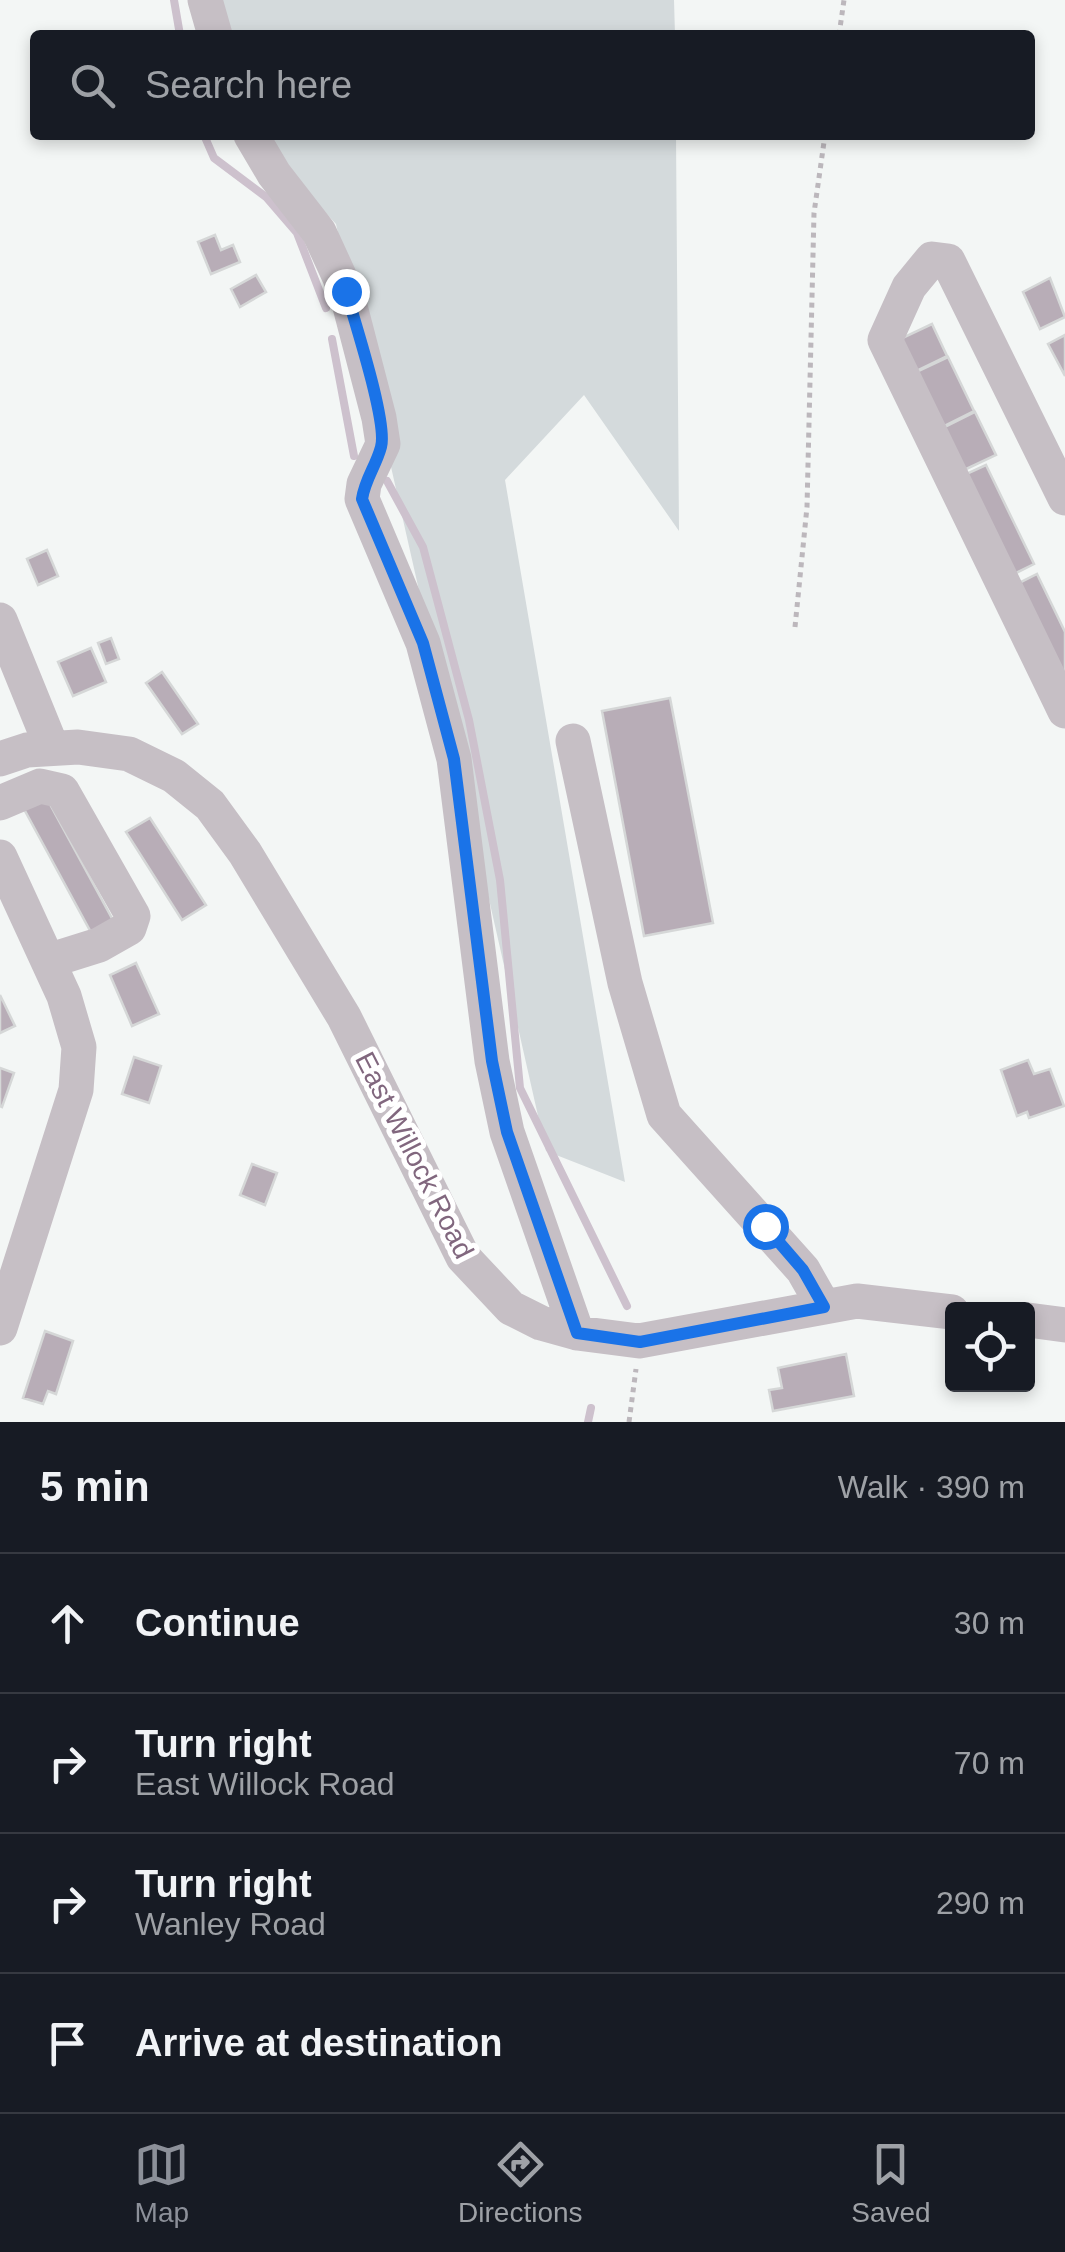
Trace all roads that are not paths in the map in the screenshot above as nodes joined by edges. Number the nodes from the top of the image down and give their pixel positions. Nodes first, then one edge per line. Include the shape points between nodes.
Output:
1 (205, 0) edge
2 (214, 30) edge
3 (254, 140) edge
4 (1065, 498) edge
5 (0, 620) edge
6 (1065, 711) edge
7 (573, 740) dead end
8 (52, 748) junction
9 (0, 760) edge
10 (0, 803) edge
11 (0, 857) edge
12 (48, 961) junction
13 (824, 1307) junction
14 (945, 1311) edge
15 (1035, 1321) edge
16 (1065, 1324) edge
17 (0, 1328) edge
18 (577, 1333) junction

1 - 2 street
3 - 18 street via 320,232 346,291 383,444 362,499 423,643 450,742 507,1132
4 - 6 street via 948,261 932,259 909,287 885,340
5 - 8 street
7 - 13 street via 625,983 664,1115 803,1270
8 - 9 street, East Willock Road
8 - 18 street, East Willock Road via 129,754 174,776 210,806 344,1017 463,1258 510,1308
10 - 12 street via 40,786 62,791 133,916 128,928 99,944
11 - 12 street
12 - 17 street via 79,1047 76,1090
13 - 14 street, East Willock Road via 857,1300
13 - 18 street, East Willock Road via 640,1342
15 - 16 street

